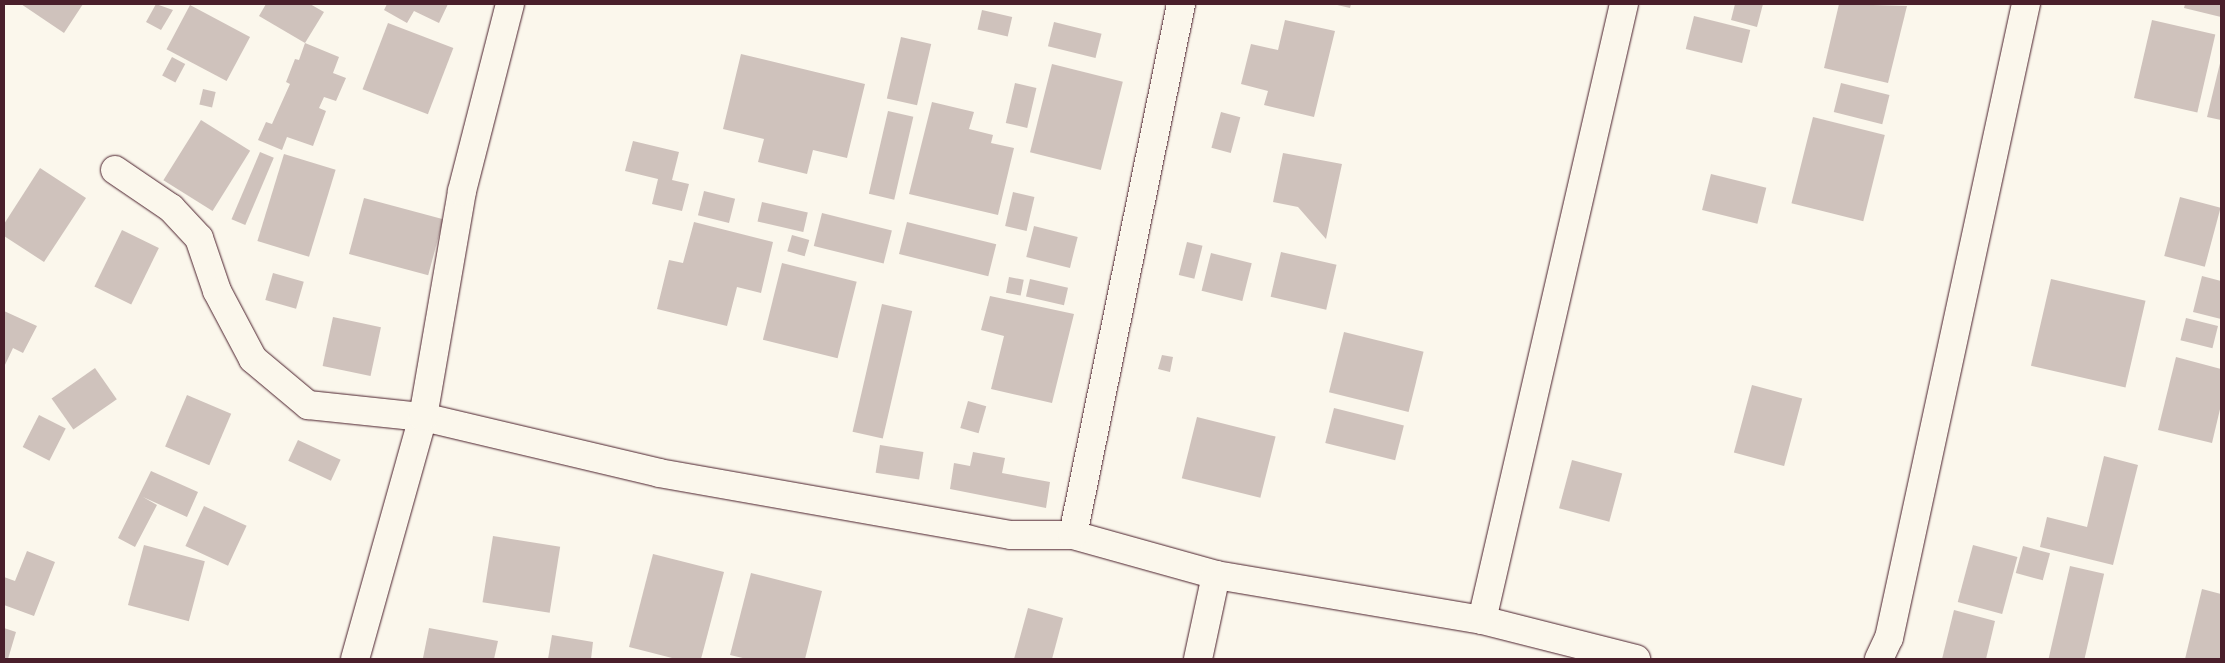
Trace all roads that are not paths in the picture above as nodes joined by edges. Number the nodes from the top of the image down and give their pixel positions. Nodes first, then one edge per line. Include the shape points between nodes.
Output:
1 (510, 4) edge
2 (1181, 4) edge
3 (1624, 4) edge
4 (2026, 4) edge
5 (115, 170) dead end
6 (423, 417) junction
7 (1073, 535) junction
8 (1216, 575) junction
9 (1482, 620) junction
10 (354, 659) edge
11 (1198, 659) edge
12 (1636, 659) edge
13 (1879, 659) edge

1 - 6 street via 462,192
2 - 7 street
3 - 9 street
4 - 13 street via 1889,638
5 - 6 street via 171,208 199,238 217,291 253,359 308,405
6 - 7 street via 659,473 1011,534
6 - 10 street
7 - 8 street
8 - 9 street
8 - 11 street
9 - 12 street

